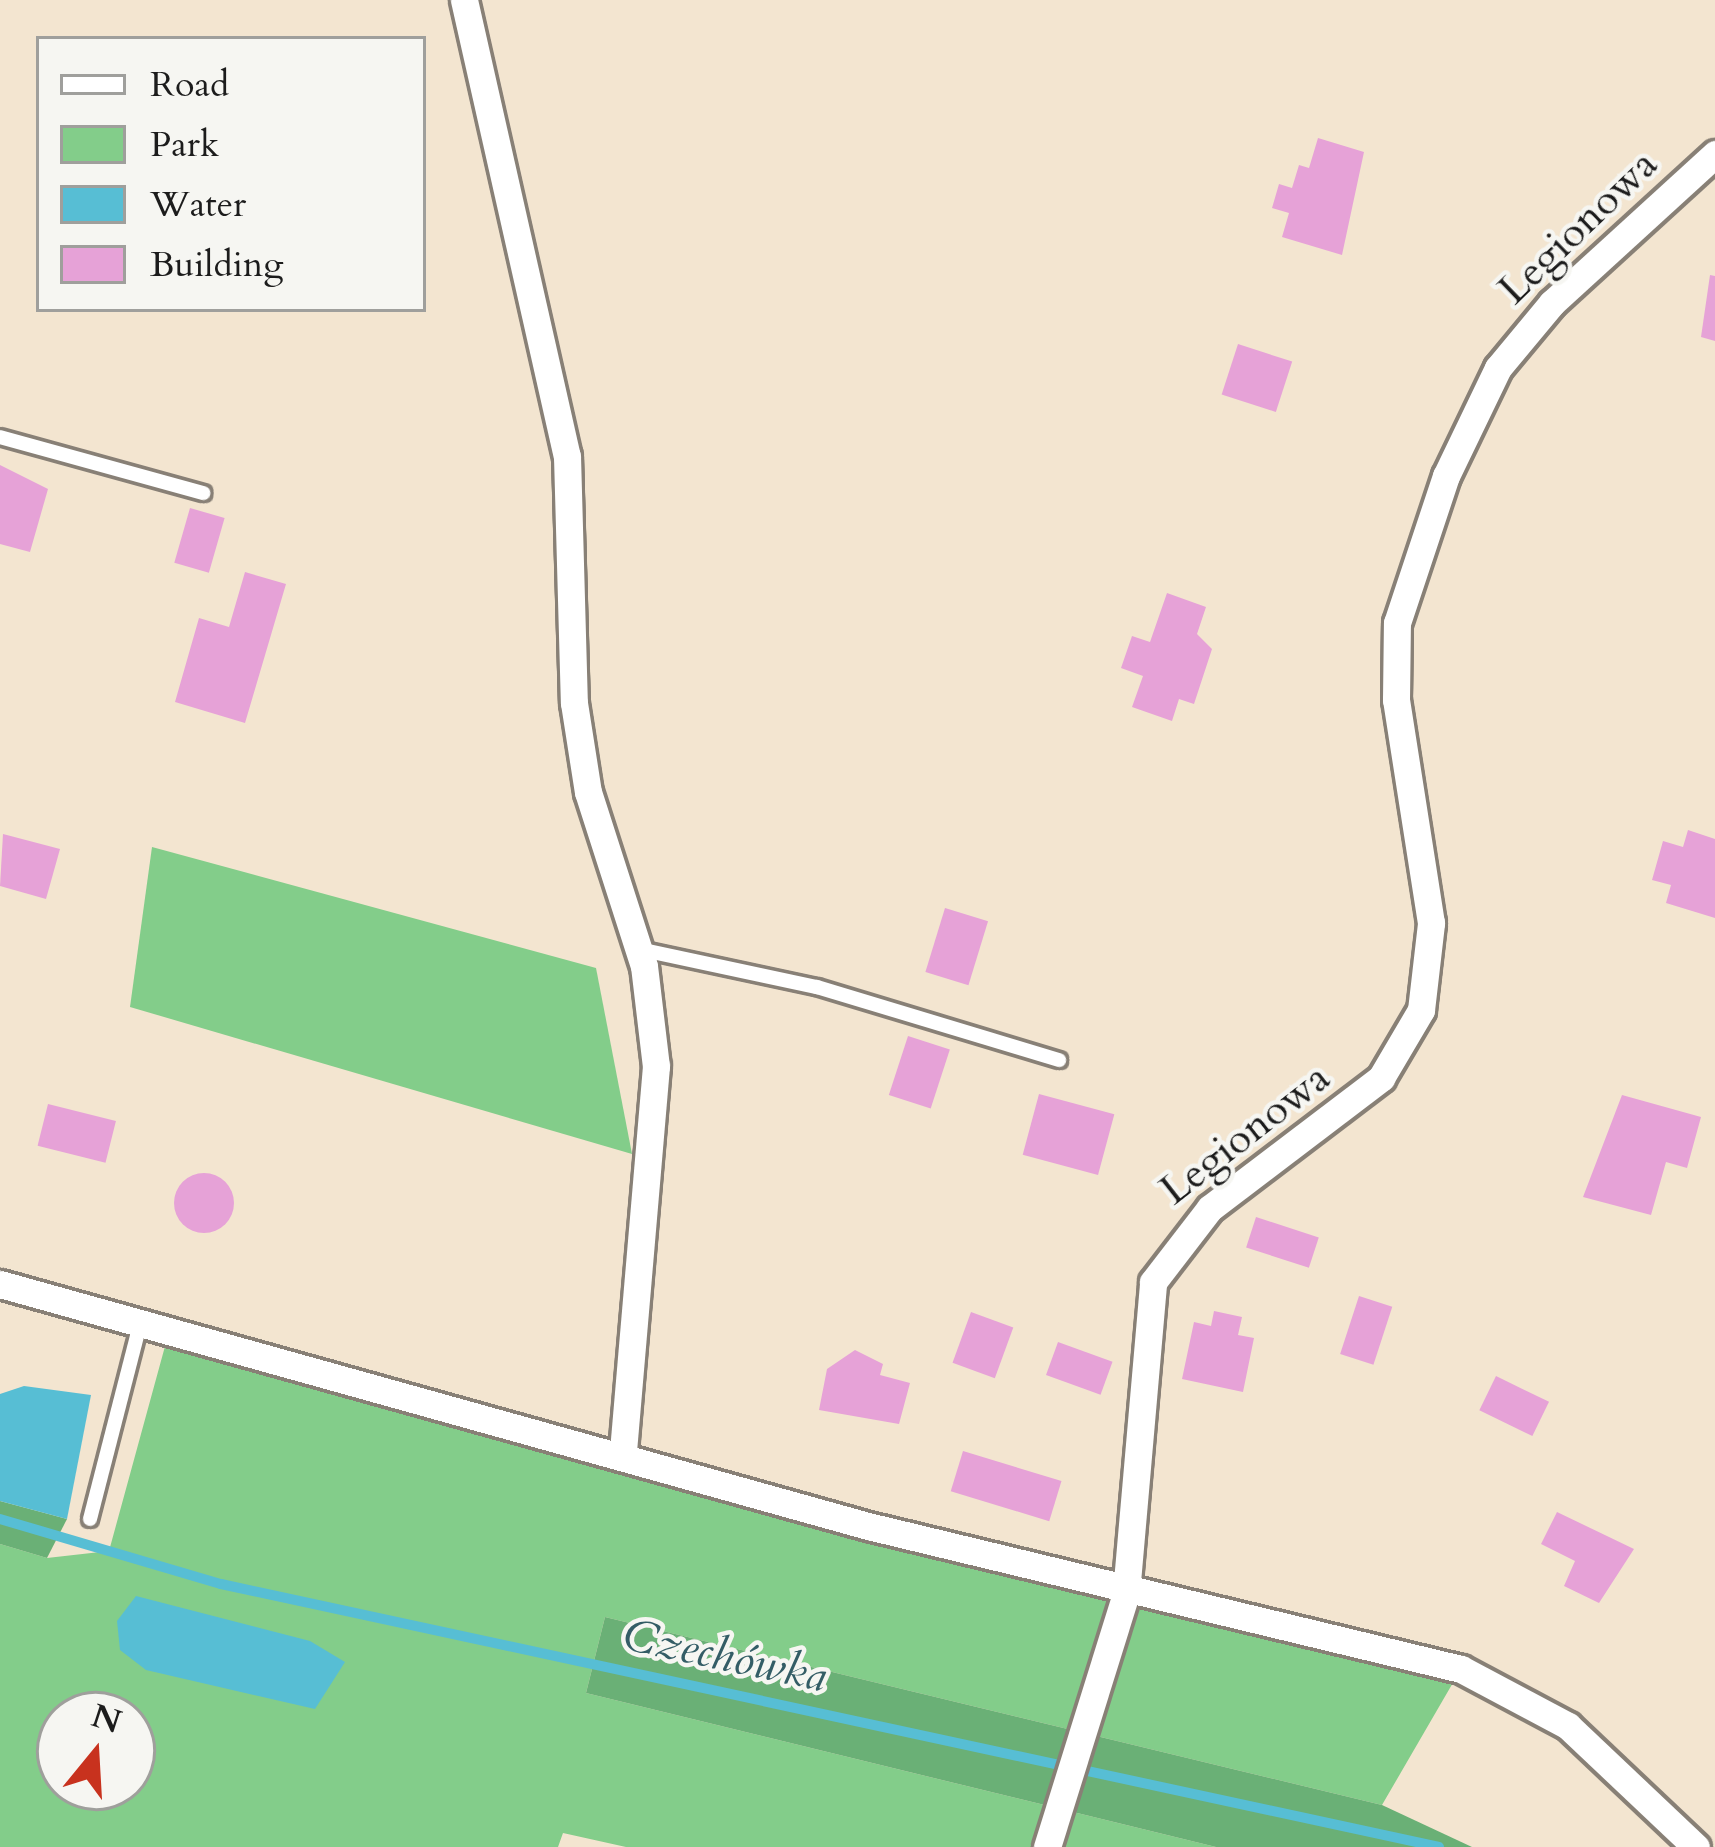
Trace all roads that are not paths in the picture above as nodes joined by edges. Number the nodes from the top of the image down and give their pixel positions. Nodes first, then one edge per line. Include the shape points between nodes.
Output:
1 (464, 0) edge
2 (1715, 154) edge
3 (0, 437) edge
4 (203, 493) dead end
5 (639, 949) junction
6 (1059, 1060) dead end
7 (0, 1284) edge
8 (142, 1320) junction
9 (623, 1453) junction
10 (90, 1520) dead end
11 (1126, 1592) junction
12 (1047, 1847) edge
13 (1696, 1847) edge

1 - 5 street via 567,456 574,703 588,792
2 - 11 street, Legionowa via 1552,303 1498,368 1445,476 1396,623 1396,700 1431,923 1420,1010 1381,1078 1210,1208 1153,1282
3 - 4 lane
5 - 6 lane via 817,987
5 - 9 street via 657,1117
7 - 8 street
8 - 9 street
8 - 10 lane
9 - 11 street
11 - 12 street, Legionowa
11 - 13 street via 1317,1627 1517,1692

